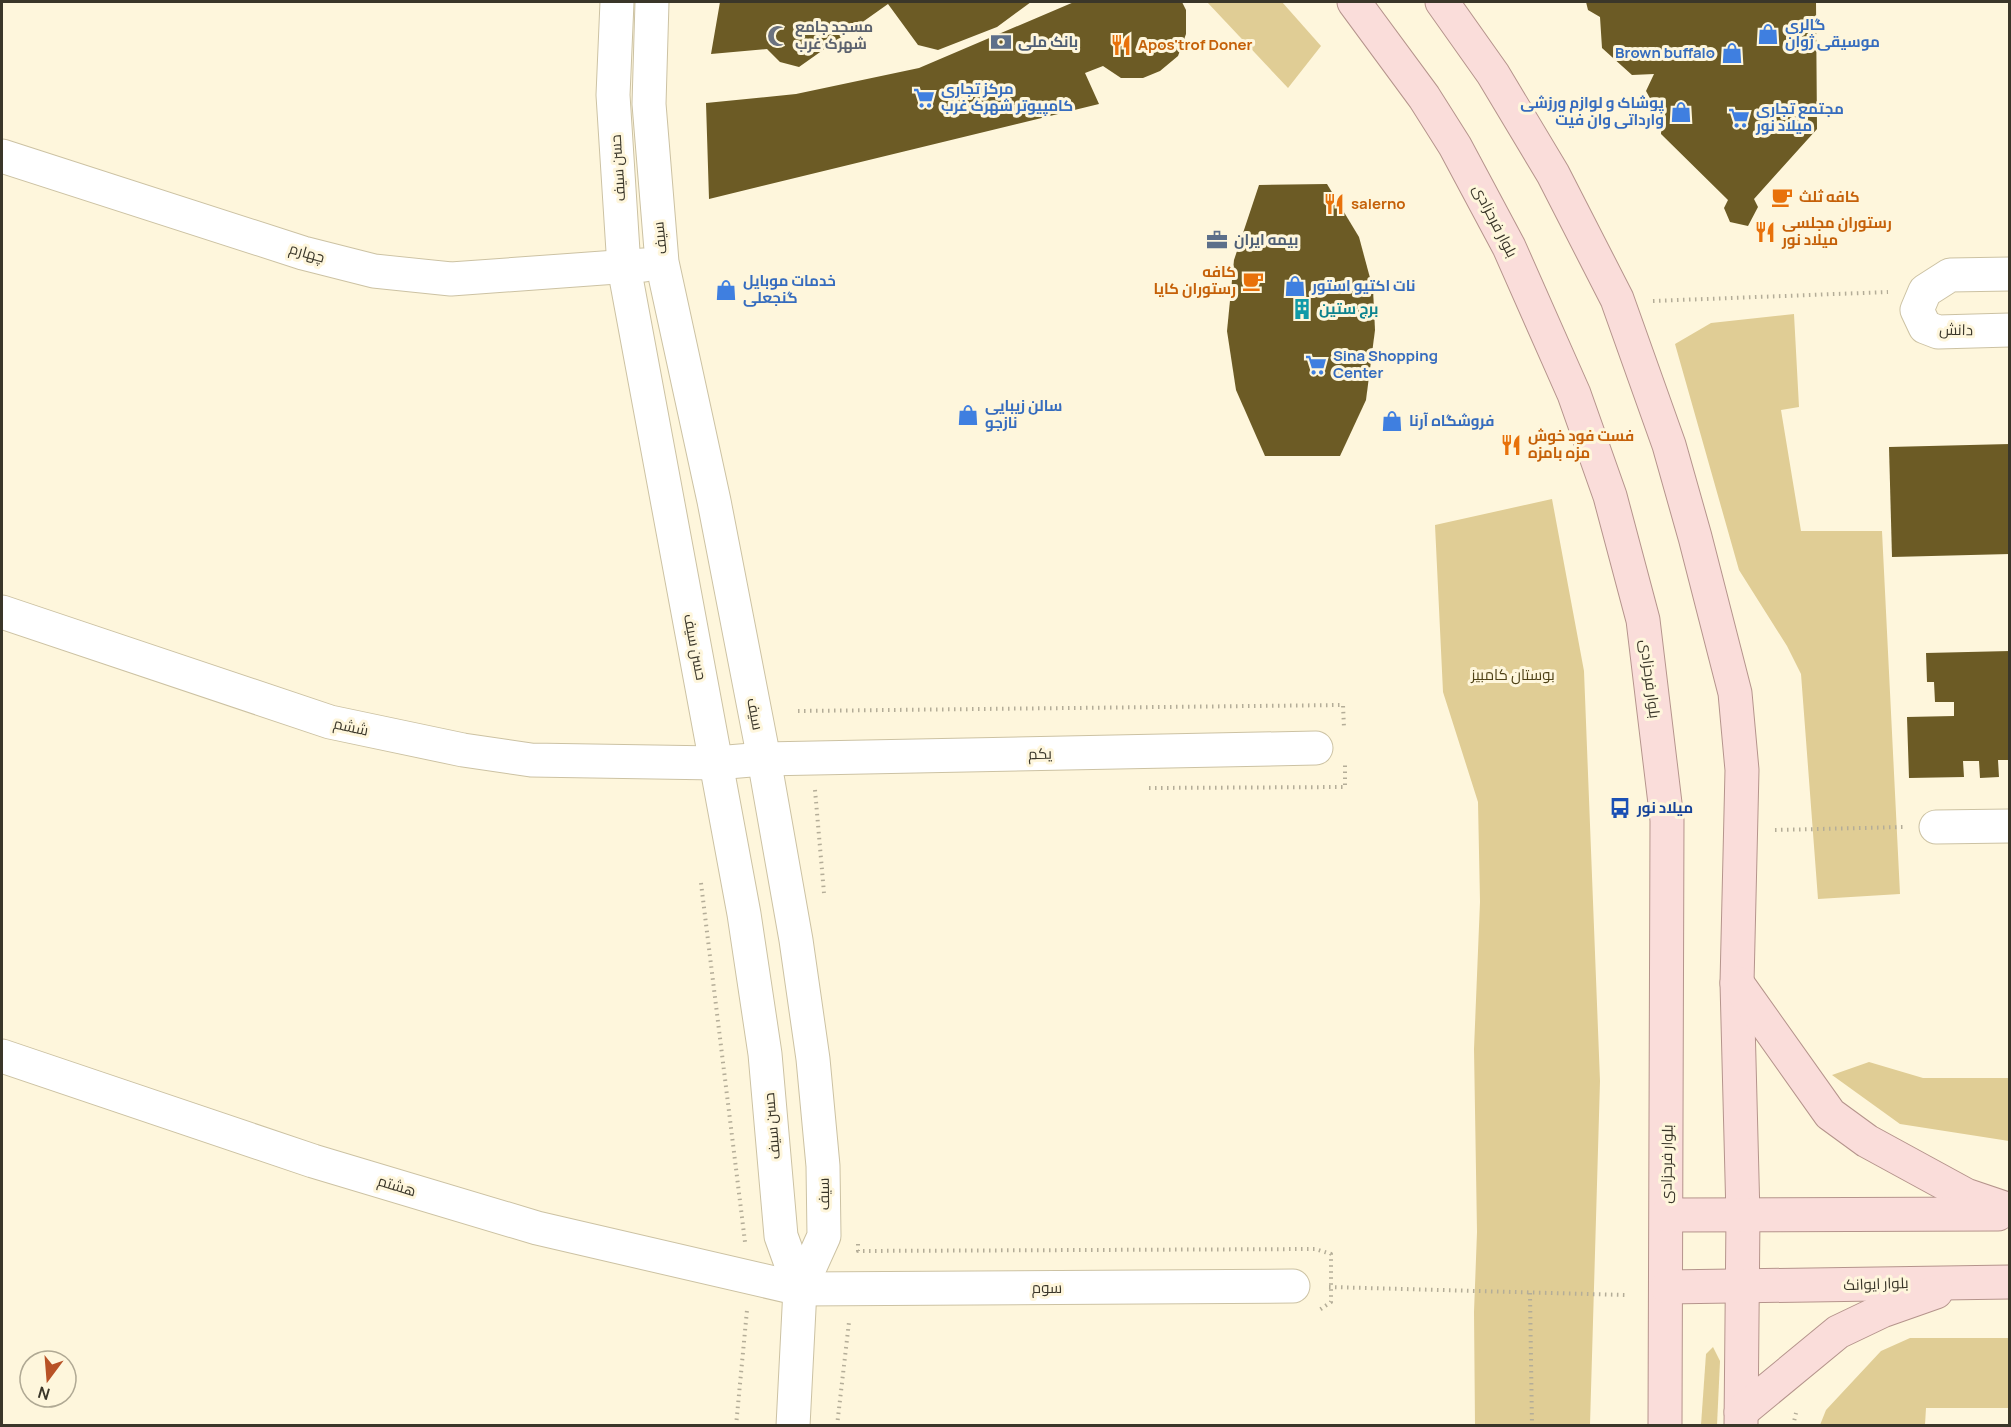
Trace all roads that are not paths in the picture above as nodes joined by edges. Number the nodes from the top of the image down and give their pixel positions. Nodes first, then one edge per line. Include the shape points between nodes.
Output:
1 (617, 2) edge
2 (652, 2) edge
3 (1354, 2) edge
4 (1442, 2) edge
5 (2, 156) edge
6 (662, 262) junction
7 (624, 267) junction
8 (2010, 274) edge
9 (2010, 330) edge
10 (2, 612) edge
11 (1316, 748) dead end
12 (764, 759) junction
13 (716, 763) junction
14 (2010, 826) edge
15 (1936, 827) road end
16 (1737, 983) junction
17 (2, 1056) edge
18 (2010, 1212) edge
19 (1667, 1215) junction
20 (1743, 1216) junction
21 (1968, 1281) junction
22 (2010, 1282) edge
23 (1293, 1286) road end
24 (1667, 1287) junction
25 (1742, 1287) junction
26 (800, 1289) junction
27 (1741, 1419) edge
28 (793, 1425) edge
29 (1665, 1425) edge

1 - 7 street, حسن سیف via 613,95
2 - 6 street, سیف via 649,104
3 - 19 main road, بلوار فرحزادی via 1437,117 1509,247 1574,394 1610,496 1643,620 1667,820
4 - 16 main road via 1553,174 1617,299 1669,445 1735,693 1742,770
5 - 7 street, چهارم via 303,253 374,271 451,279
6 - 7 street, چهارم
6 - 12 street, سیف
7 - 13 street, حسن سیف
8 - 9 street, دانش via 1950,275 1925,291 1917,310 1924,327 1938,332
10 - 13 street, ششم via 330,722 393,736 531,760
11 - 12 street, یکم
12 - 13 street, ششم
12 - 26 street, سیف via 796,940 823,1166 824,1236
13 - 26 street, حسن سیف via 765,1054 780,1236
14 - 15 street
16 - 18 main road via 1830,1114 1867,1141 1926,1174
16 - 20 main road
17 - 26 street, هشتم via 314,1161 537,1228
18 - 20 main road
19 - 20 main road
19 - 24 main road, بلوار فرحزادی
20 - 25 main road
21 - 22 main road, بلوار ایوانک
21 - 25 main road, بلوار ایوانک
21 - 27 main road via 1882,1311 1838,1332
23 - 26 street, سوم
24 - 25 main road, بلوار ایوانک
24 - 29 main road, بلوار فرحزادی
25 - 27 main road
26 - 28 street, سیف

